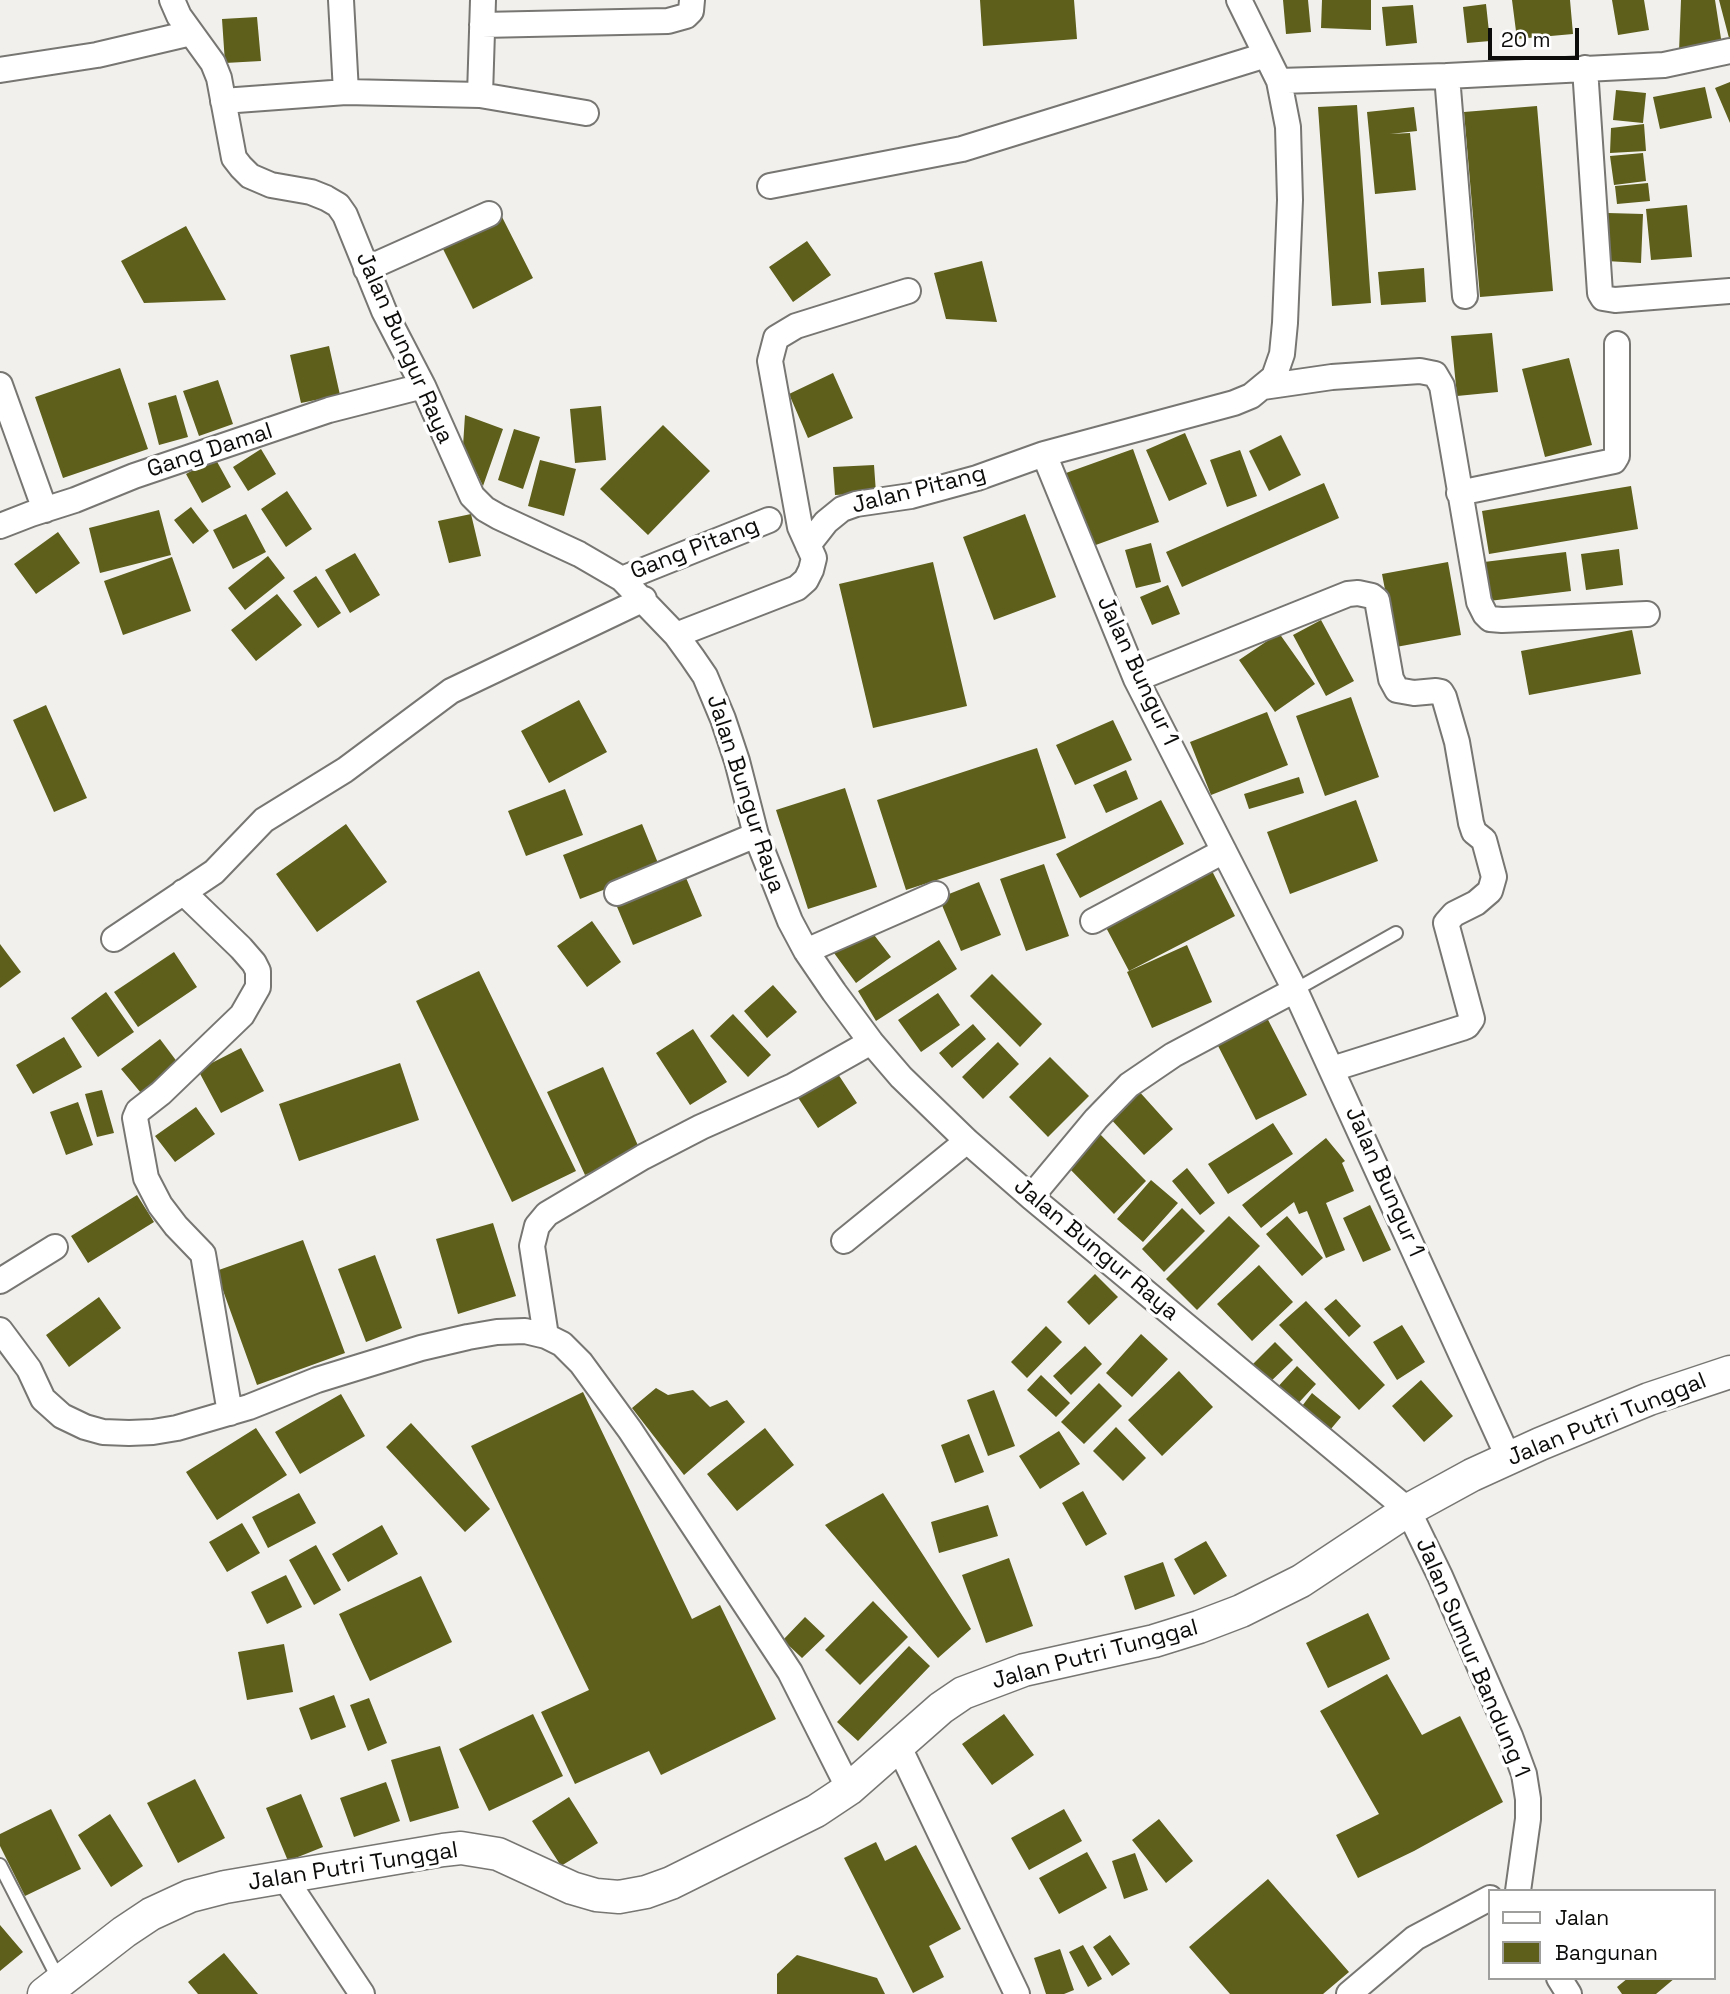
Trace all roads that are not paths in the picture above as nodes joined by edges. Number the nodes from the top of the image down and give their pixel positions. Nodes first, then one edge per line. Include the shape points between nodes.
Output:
1 (172, 0) edge
2 (341, 0) edge
3 (483, 0) edge
4 (692, 0) edge
5 (1239, 0) edge
6 (482, 25) junction
7 (191, 33) junction
8 (1730, 51) edge
9 (1266, 55) junction
10 (1585, 68) junction
11 (0, 70) edge
12 (1447, 76) junction
13 (1279, 81) junction
14 (346, 92) junction
15 (480, 95) junction
16 (223, 101) junction
17 (586, 113) dead end
18 (771, 186) dead end
19 (489, 214) dead end
20 (366, 269) junction
21 (908, 291) dead end
22 (1730, 291) edge
23 (1465, 296) dead end
24 (1617, 344) dead end
25 (0, 385) edge
26 (423, 386) junction
27 (1264, 387) junction
28 (1044, 454) junction
29 (1459, 493) junction
30 (45, 510) junction
31 (769, 520) dead end
32 (0, 526) edge
33 (808, 545) junction
34 (622, 579) junction
35 (644, 599) junction
36 (1647, 614) dead end
37 (676, 635) junction
38 (1136, 679) junction
39 (756, 835) junction
40 (1221, 844) junction
41 (183, 892) junction
42 (617, 893) dead end
43 (936, 894) dead end
44 (1091, 915) dead end
45 (1396, 933) dead end
46 (114, 939) dead end
47 (806, 951) junction
48 (1295, 990) junction
49 (872, 1042) junction
50 (1332, 1069) junction
51 (967, 1141) junction
52 (1031, 1197) junction
53 (844, 1241) dead end
54 (55, 1247) dead end
55 (0, 1281) edge
56 (0, 1330) edge
57 (546, 1336) junction
58 (1730, 1372) edge
59 (230, 1413) junction
60 (1509, 1459) junction
61 (1408, 1510) junction
62 (899, 1747) junction
63 (849, 1788) junction
64 (0, 1865) edge
65 (284, 1877) junction
66 (1513, 1888) edge
67 (1488, 1899) edge
68 (52, 1988) edge
69 (362, 1994) edge
70 (1017, 1994) edge
71 (1349, 1994) edge

1 - 7 street, Jalan Bungur Raya
2 - 14 street
3 - 6 street
4 - 6 street via 686,16 668,22
5 - 9 street
6 - 15 street
7 - 11 street via 97,55
7 - 16 street, Jalan Bungur Raya via 213,63
8 - 10 street via 1664,65
9 - 13 street
9 - 18 street via 962,149
10 - 12 street
10 - 22 street via 1603,298
12 - 13 street
12 - 23 street
13 - 27 street via 1290,160 1285,323 1279,368
14 - 15 street
14 - 16 street
15 - 17 street
16 - 20 street, Jalan Bungur Raya via 234,158 241,167 271,185 311,192 338,205 350,223
19 - 20 street
20 - 26 street, Jalan Bungur Raya
21 - 33 street via 796,326 776,338 770,361 800,527
24 - 29 street via 1614,461
25 - 30 street
26 - 30 street, Gang Damal via 330,410
26 - 34 street, Jalan Bungur Raya via 472,496 485,509 591,559
27 - 28 street via 1234,403
27 - 29 street via 1332,377 1435,374 1442,386
28 - 33 street, Jalan Pitang via 951,486 842,509
28 - 38 street, Jalan Bungur 1
29 - 36 street via 1479,602 1490,619
30 - 32 street, Gang Damal
31 - 34 street, Gang Pitang
33 - 37 street via 814,558 811,570 797,588
34 - 35 street, Jalan Bungur Raya
35 - 37 street, Jalan Bungur Raya
35 - 41 street via 451,691 345,770 264,820 214,872
37 - 39 street, Jalan Bungur Raya via 705,676 718,707
38 - 40 street, Jalan Bungur 1
38 - 50 street via 1358,593 1377,600 1397,690 1441,692 1457,742 1471,823 1484,839 1494,877 1490,891 1446,923 1472,1019 1462,1028
39 - 42 street
39 - 47 street, Jalan Bungur Raya
40 - 44 street
40 - 48 street, Jalan Bungur 1
41 - 46 street
41 - 59 street via 254,963 258,987 242,1015 135,1118 146,1178 160,1205 204,1259
43 - 47 street
45 - 48 lane
47 - 49 street, Jalan Bungur Raya
48 - 50 street, Jalan Bungur 1
48 - 52 street via 1173,1055 1129,1085
49 - 51 street, Jalan Bungur Raya
49 - 57 street via 793,1086 643,1157 547,1214 537,1226 532,1246
50 - 60 street, Jalan Bungur 1
51 - 52 street, Jalan Bungur Raya
51 - 53 street
52 - 61 street, Jalan Bungur Raya
54 - 55 street
56 - 59 street via 29,1369 43,1399 62,1416 85,1427 153,1433
57 - 59 street via 498,1332 421,1348
57 - 63 street via 581,1363 630,1430 790,1672
58 - 60 street, Jalan Putri Tunggal via 1649,1399
60 - 61 street, Jalan Putri Tunggal
61 - 62 street, Jalan Putri Tunggal via 1309,1576 1241,1611 1199,1628 1024,1670 963,1693
61 - 66 street, Jalan Sumur Bandung 1 via 1524,1774 1528,1819
62 - 63 street, Jalan Putri Tunggal
62 - 70 street
63 - 65 street, Jalan Putri Tunggal via 799,1820 671,1883 631,1896 613,1898 572,1888 498,1854 461,1848
64 - 68 lane
65 - 68 street, Jalan Putri Tunggal via 225,1887 168,1906 124,1932
65 - 69 street
67 - 71 street via 1415,1938

